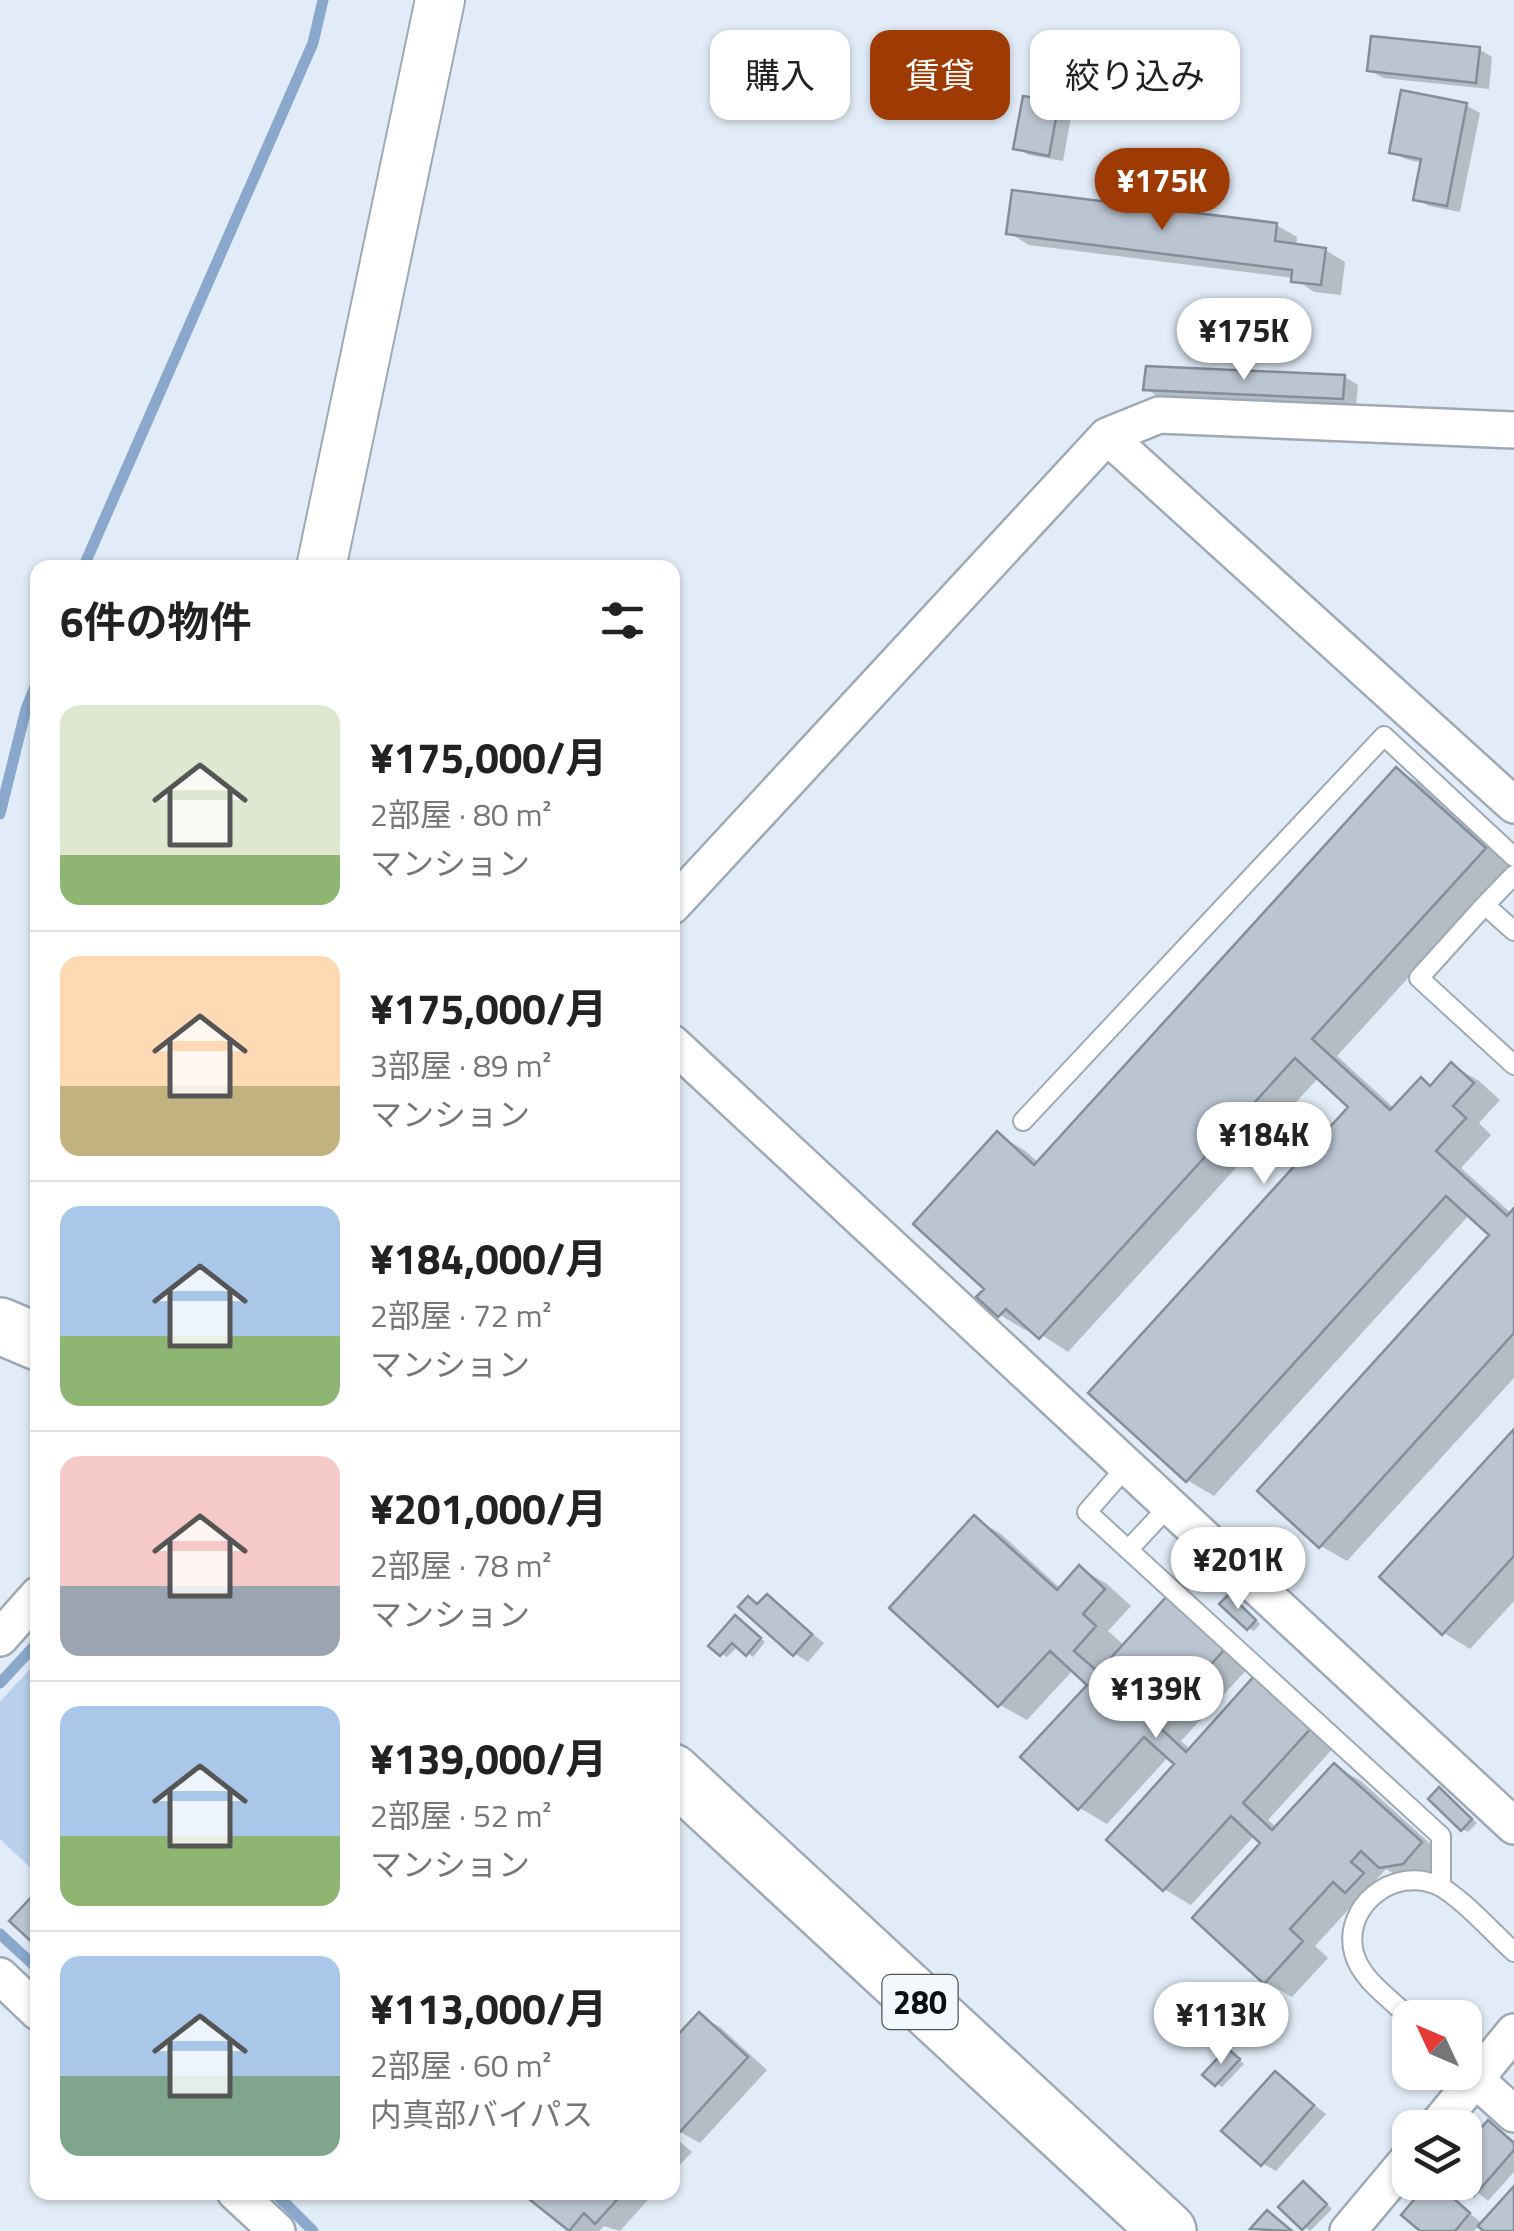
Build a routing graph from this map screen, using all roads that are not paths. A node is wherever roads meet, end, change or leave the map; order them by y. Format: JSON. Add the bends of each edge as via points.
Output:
{"nodes":[{"id":1,"x":440,"y":0,"type":"edge"},
{"id":2,"x":1514,"y":430,"type":"edge"},
{"id":3,"x":1107,"y":436,"type":"junction"},
{"id":4,"x":324,"y":560,"type":"edge"},
{"id":5,"x":1514,"y":805,"type":"edge"},
{"id":6,"x":1514,"y":857,"type":"edge"},
{"id":7,"x":1514,"y":875,"type":"edge"},
{"id":8,"x":680,"y":897,"type":"edge"},
{"id":9,"x":1484,"y":904,"type":"junction"},
{"id":10,"x":1514,"y":932,"type":"edge"},
{"id":11,"x":680,"y":1050,"type":"edge"},
{"id":12,"x":1514,"y":1065,"type":"edge"},
{"id":13,"x":1023,"y":1121,"type":"dead end"},
{"id":14,"x":0,"y":1326,"type":"edge"},
{"id":15,"x":30,"y":1339,"type":"edge"},
{"id":16,"x":1127,"y":1466,"type":"junction"},
{"id":17,"x":1169,"y":1506,"type":"junction"},
{"id":18,"x":1128,"y":1550,"type":"junction"},
{"id":19,"x":30,"y":1604,"type":"edge"},
{"id":20,"x":0,"y":1638,"type":"edge"},
{"id":21,"x":680,"y":1779,"type":"edge"},
{"id":22,"x":1514,"y":1826,"type":"edge"},
{"id":23,"x":1441,"y":1886,"type":"junction"},
{"id":24,"x":1514,"y":1952,"type":"edge"},
{"id":25,"x":0,"y":1976,"type":"edge"},
{"id":26,"x":1392,"y":2001,"type":"edge"},
{"id":27,"x":30,"y":2004,"type":"edge"},
{"id":28,"x":1514,"y":2032,"type":"edge"},
{"id":29,"x":1482,"y":2063,"type":"edge"},
{"id":30,"x":1482,"y":2086,"type":"edge"},
{"id":31,"x":1514,"y":2114,"type":"edge"},
{"id":32,"x":1392,"y":2178,"type":"edge"},
{"id":33,"x":244,"y":2200,"type":"edge"},
{"id":34,"x":278,"y":2231,"type":"edge"},
{"id":35,"x":1168,"y":2231,"type":"edge"},
{"id":36,"x":1348,"y":2231,"type":"edge"}],
"edges":[{"from":1,"to":4,"type":"street"},
{"from":2,"to":3,"type":"street","via":[[1160,415]]},
{"from":3,"to":5,"type":"street"},
{"from":3,"to":8,"type":"street"},
{"from":6,"to":13,"type":"lane","via":[[1384,736]]},
{"from":7,"to":9,"type":"lane"},
{"from":9,"to":10,"type":"lane"},
{"from":9,"to":12,"type":"lane","via":[[1419,978]]},
{"from":11,"to":16,"type":"street"},
{"from":14,"to":15,"type":"highway"},
{"from":16,"to":17,"type":"street"},
{"from":16,"to":18,"type":"lane","via":[[1087,1512]]},
{"from":17,"to":18,"type":"lane"},
{"from":17,"to":22,"type":"street"},
{"from":18,"to":23,"type":"lane","via":[[1441,1836]]},
{"from":19,"to":20,"type":"street"},
{"from":21,"to":35,"type":"highway","number":"280"},
{"from":23,"to":24,"type":"lane"},
{"from":23,"to":26,"type":"lane","via":[[1397,1881],[1361,1908],[1354,1952],[1362,1973]]},
{"from":25,"to":27,"type":"street"},
{"from":28,"to":29,"type":"street"},
{"from":30,"to":31,"type":"street"},
{"from":32,"to":36,"type":"street"},
{"from":33,"to":34,"type":"street"}]}
